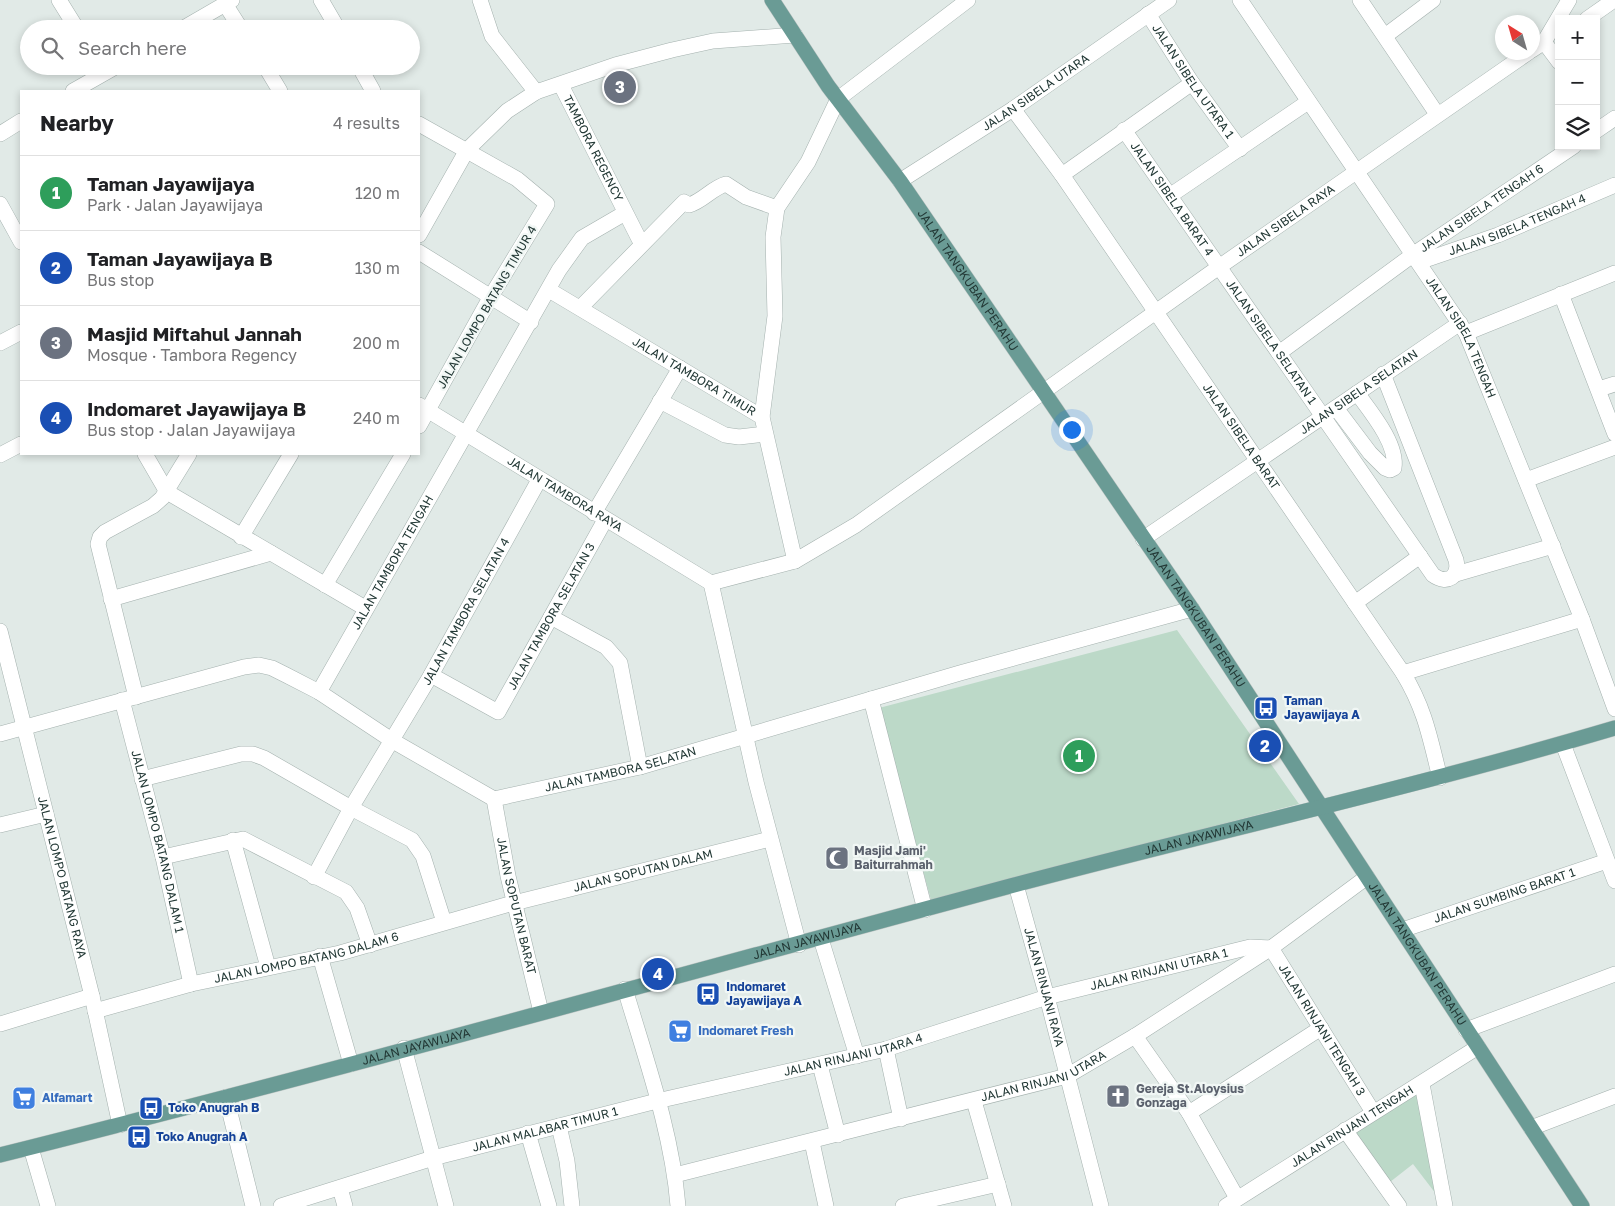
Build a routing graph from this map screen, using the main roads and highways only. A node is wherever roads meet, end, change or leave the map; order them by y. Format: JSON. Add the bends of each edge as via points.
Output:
{"nodes":[{"id":1,"x":772,"y":0,"type":"edge"},
{"id":2,"x":1615,"y":728,"type":"edge"},
{"id":3,"x":1320,"y":807,"type":"junction"},
{"id":4,"x":0,"y":1155,"type":"edge"},
{"id":5,"x":1582,"y":1206,"type":"edge"}],
"edges":[{"from":1,"to":3,"type":"main road","name":"JALAN TANGKUBAN PERAHU","via":[[828,86],[900,181],[1192,609]]},
{"from":2,"to":3,"type":"main road","name":"JALAN JAYAWIJAYA","via":[[1440,778]]},
{"from":3,"to":4,"type":"main road","name":"JALAN JAYAWIJAYA"},
{"from":3,"to":5,"type":"main road","name":"JALAN TANGKUBAN PERAHU"}]}
